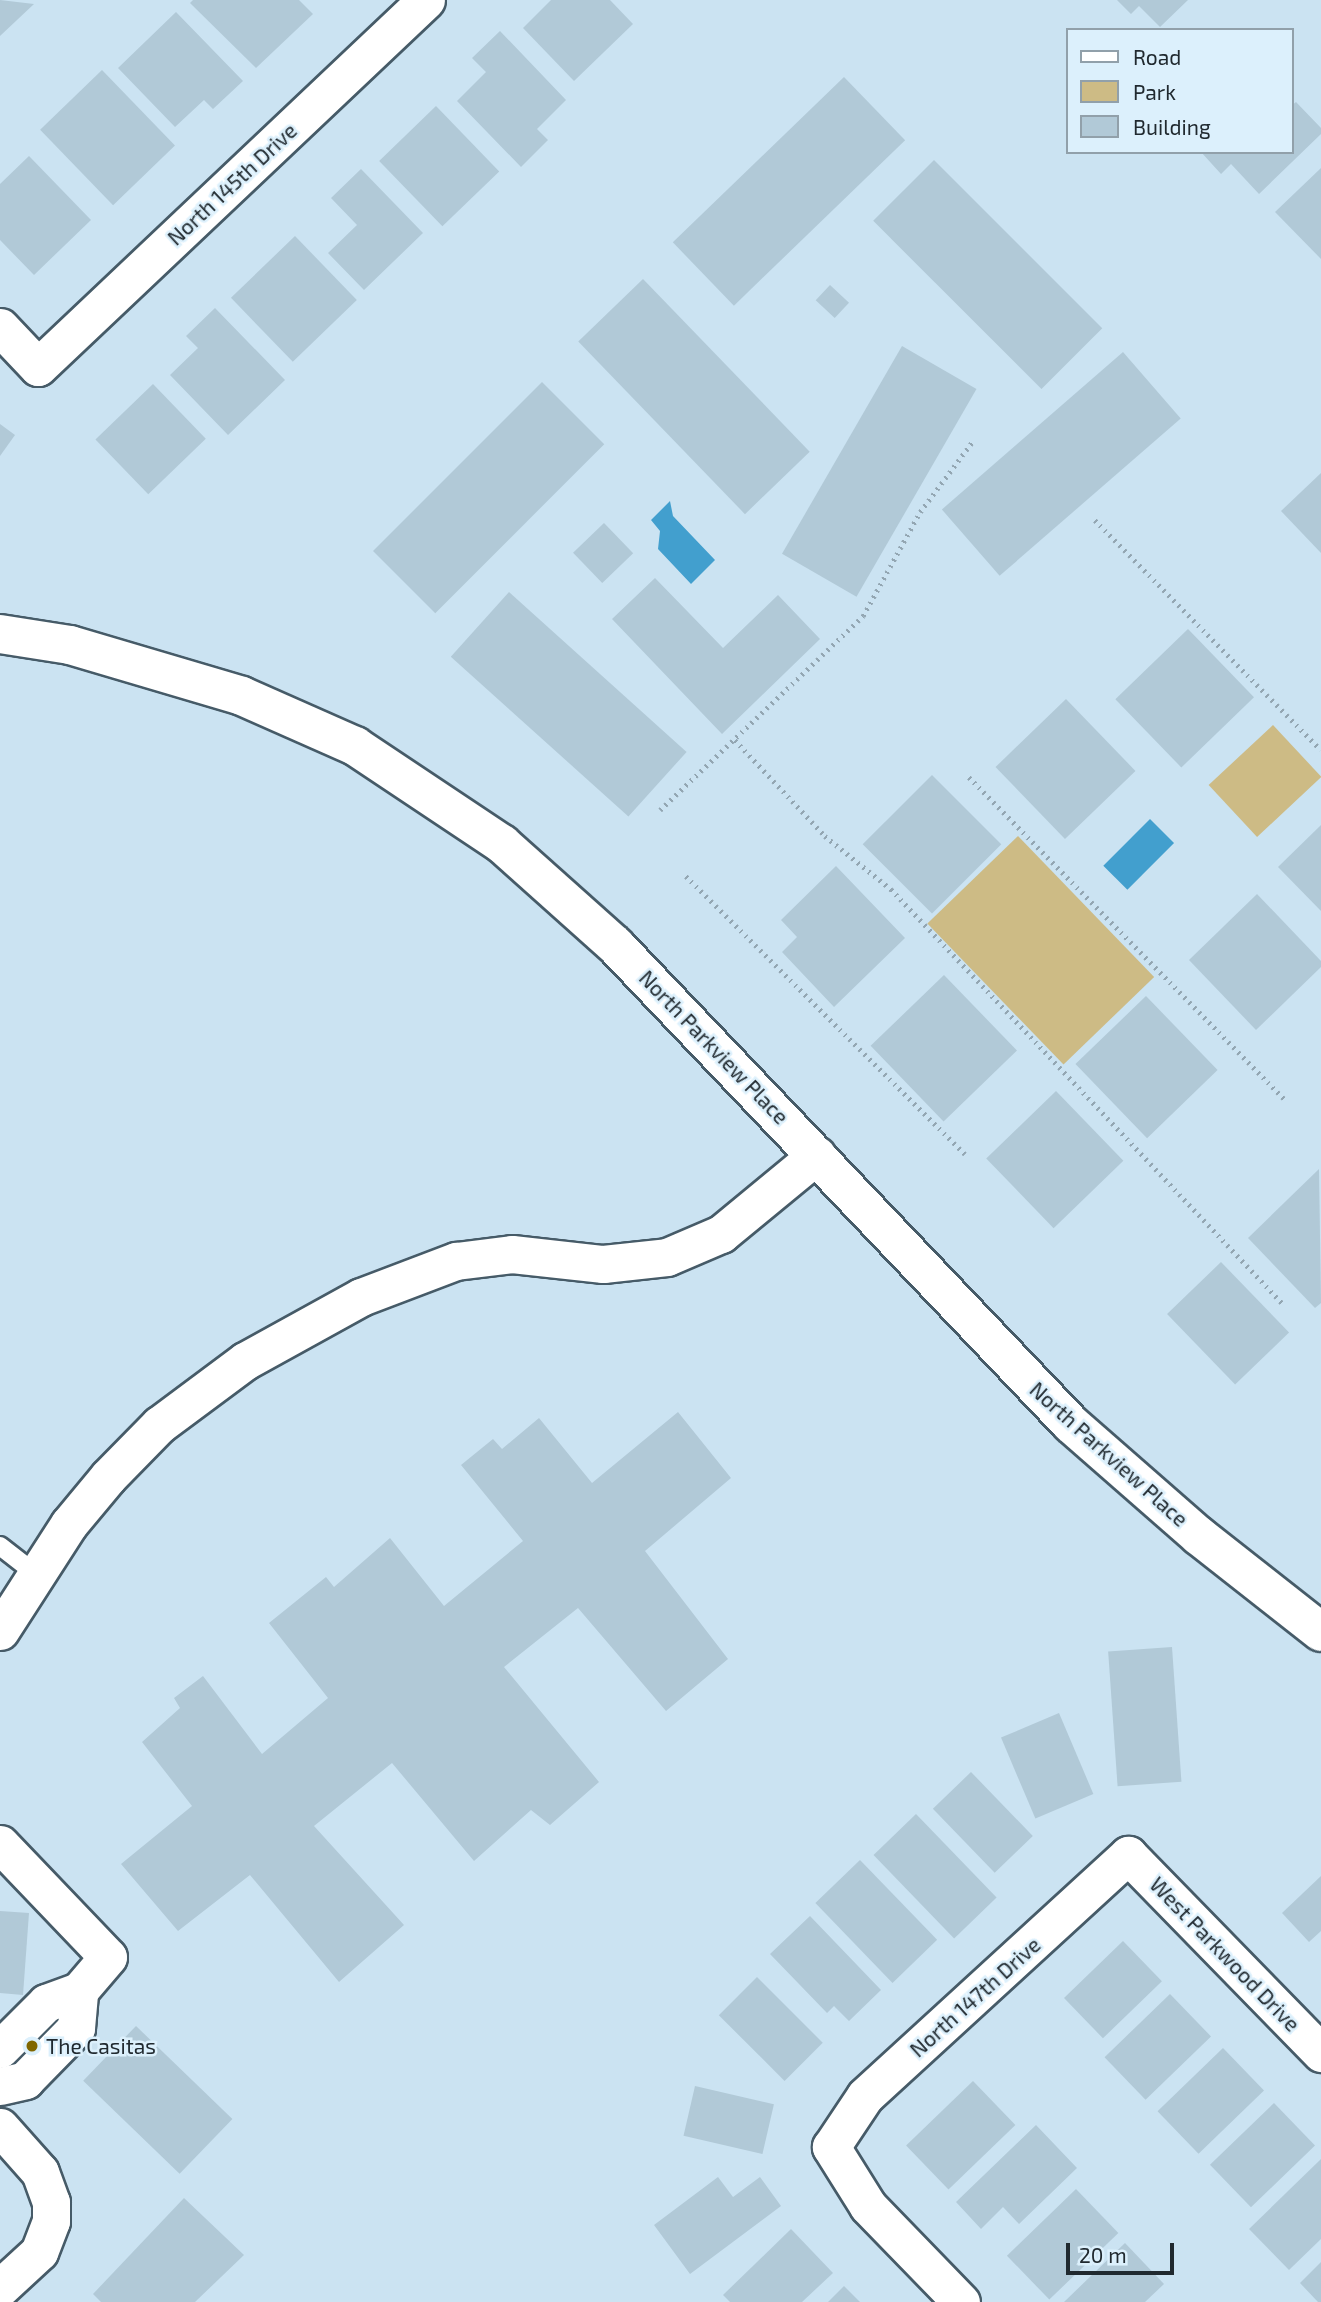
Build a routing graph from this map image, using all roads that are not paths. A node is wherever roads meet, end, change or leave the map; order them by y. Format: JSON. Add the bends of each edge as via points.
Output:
{"nodes":[{"id":1,"x":426,"y":0,"type":"edge"},
{"id":2,"x":0,"y":327,"type":"edge"},
{"id":3,"x":0,"y":634,"type":"edge"},
{"id":4,"x":817,"y":1155,"type":"junction"},
{"id":5,"x":0,"y":1546,"type":"edge"},
{"id":6,"x":36,"y":1574,"type":"junction"},
{"id":7,"x":0,"y":1631,"type":"edge"},
{"id":8,"x":1321,"y":1632,"type":"edge"},
{"id":9,"x":0,"y":1844,"type":"edge"},
{"id":10,"x":1128,"y":1855,"type":"joint"},
{"id":11,"x":79,"y":1991,"type":"junction"},
{"id":12,"x":0,"y":2049,"type":"edge"},
{"id":13,"x":1321,"y":2053,"type":"edge"},
{"id":14,"x":0,"y":2086,"type":"edge"},
{"id":15,"x":0,"y":2127,"type":"edge"},
{"id":16,"x":0,"y":2288,"type":"edge"},
{"id":17,"x":961,"y":2302,"type":"edge"}],
"edges":[{"from":1,"to":2,"type":"street","name":"North 145th Drive","via":[[38,367]]},
{"from":3,"to":4,"type":"street","name":"North Parkview Place","via":[[70,645],[199,680],[355,746],[405,777],[502,844],[555,888]]},
{"from":4,"to":6,"type":"street","via":[[721,1234],[667,1257],[603,1264],[512,1254],[456,1261],[361,1297],[245,1361],[159,1425],[108,1477]]},
{"from":4,"to":8,"type":"street","name":"North Parkview Place","via":[[1071,1424],[1199,1536]]},
{"from":5,"to":6,"type":"lane"},
{"from":6,"to":7,"type":"street"},
{"from":9,"to":11,"type":"street","via":[[108,1957]]},
{"from":10,"to":13,"type":"street","name":"West Parkwood Drive"},
{"from":10,"to":17,"type":"street","name":"North 147th Drive","via":[[865,2096],[831,2147],[868,2206]]},
{"from":11,"to":12,"type":"street","via":[[46,2003]]},
{"from":11,"to":14,"type":"street","via":[[76,2028],[25,2080]]},
{"from":15,"to":16,"type":"street","via":[[40,2172],[51,2203],[51,2221],[39,2252]]}]}
